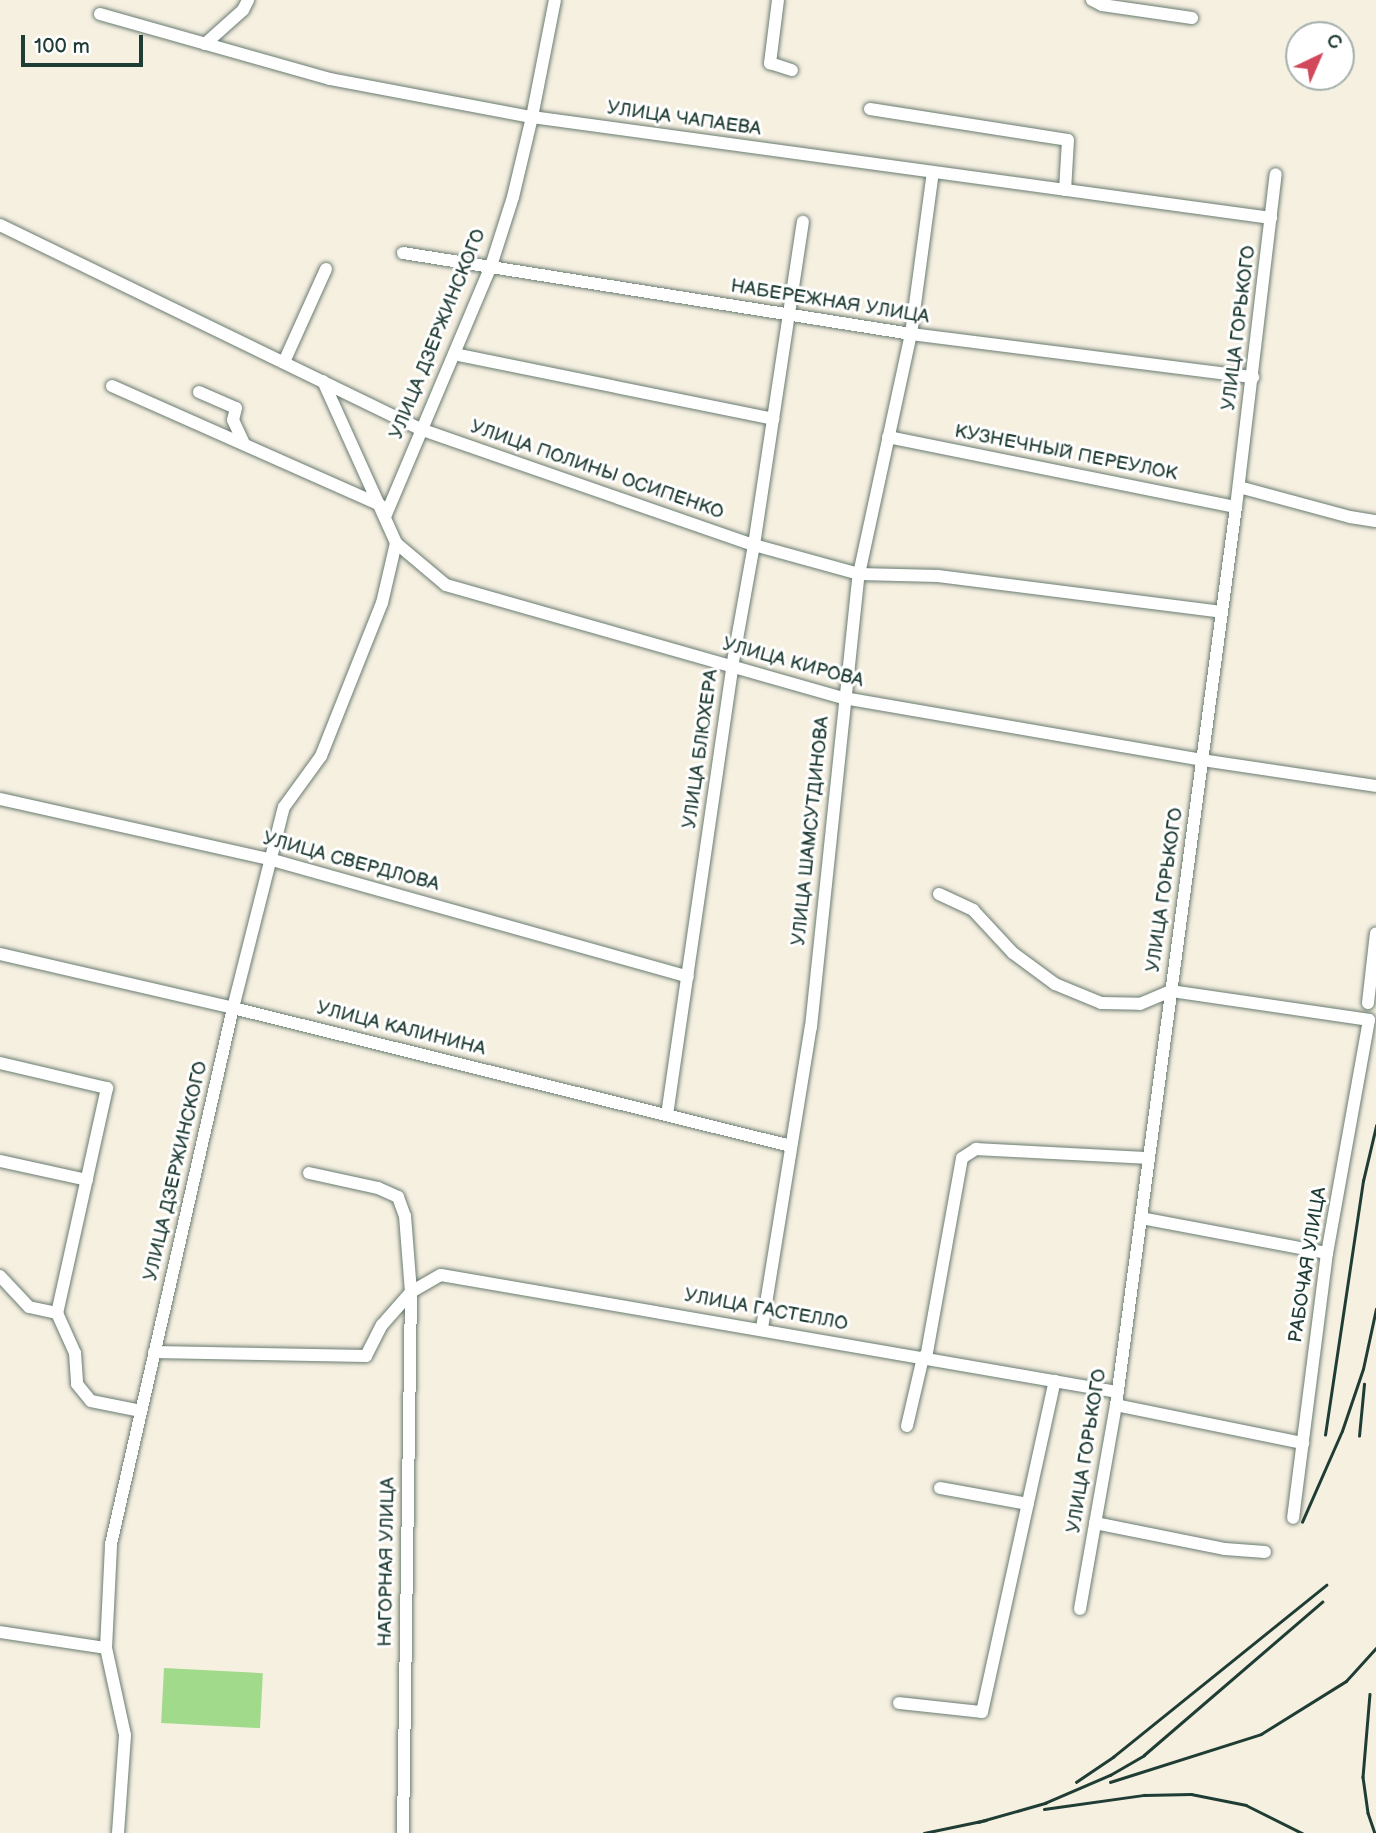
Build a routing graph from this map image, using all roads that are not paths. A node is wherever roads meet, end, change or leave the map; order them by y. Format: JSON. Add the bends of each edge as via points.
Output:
{"nodes":[{"id":1,"x":248,"y":0,"type":"edge"},
{"id":2,"x":555,"y":0,"type":"edge"},
{"id":3,"x":778,"y":0,"type":"edge"},
{"id":4,"x":1092,"y":0,"type":"edge"},
{"id":5,"x":100,"y":14,"type":"dead end"},
{"id":6,"x":1192,"y":18,"type":"dead end"},
{"id":7,"x":205,"y":44,"type":"junction"},
{"id":8,"x":792,"y":70,"type":"dead end"},
{"id":9,"x":870,"y":109,"type":"dead end"},
{"id":10,"x":532,"y":117,"type":"junction"},
{"id":11,"x":933,"y":172,"type":"junction"},
{"id":12,"x":1276,"y":174,"type":"dead end"},
{"id":13,"x":1065,"y":190,"type":"junction"},
{"id":14,"x":1271,"y":218,"type":"junction"},
{"id":15,"x":803,"y":222,"type":"dead end"},
{"id":16,"x":0,"y":225,"type":"edge"},
{"id":17,"x":403,"y":253,"type":"dead end"},
{"id":18,"x":491,"y":266,"type":"junction"},
{"id":19,"x":326,"y":269,"type":"dead end"},
{"id":20,"x":789,"y":316,"type":"junction"},
{"id":21,"x":911,"y":334,"type":"junction"},
{"id":22,"x":454,"y":354,"type":"junction"},
{"id":23,"x":284,"y":362,"type":"junction"},
{"id":24,"x":1253,"y":377,"type":"junction"},
{"id":25,"x":323,"y":381,"type":"junction"},
{"id":26,"x":112,"y":386,"type":"dead end"},
{"id":27,"x":199,"y":392,"type":"dead end"},
{"id":28,"x":773,"y":419,"type":"junction"},
{"id":29,"x":420,"y":429,"type":"junction"},
{"id":30,"x":888,"y":437,"type":"junction"},
{"id":31,"x":244,"y":444,"type":"junction"},
{"id":32,"x":1239,"y":487,"type":"junction"},
{"id":33,"x":1236,"y":507,"type":"junction"},
{"id":34,"x":382,"y":511,"type":"junction"},
{"id":35,"x":1376,"y":521,"type":"edge"},
{"id":36,"x":396,"y":542,"type":"junction"},
{"id":37,"x":754,"y":545,"type":"junction"},
{"id":38,"x":859,"y":574,"type":"junction"},
{"id":39,"x":1222,"y":612,"type":"junction"},
{"id":40,"x":732,"y":667,"type":"junction"},
{"id":41,"x":844,"y":698,"type":"junction"},
{"id":42,"x":1202,"y":760,"type":"junction"},
{"id":43,"x":1376,"y":786,"type":"edge"},
{"id":44,"x":0,"y":799,"type":"edge"},
{"id":45,"x":269,"y":859,"type":"junction"},
{"id":46,"x":939,"y":894,"type":"dead end"},
{"id":47,"x":1376,"y":933,"type":"edge"},
{"id":48,"x":0,"y":954,"type":"edge"},
{"id":49,"x":688,"y":977,"type":"junction"},
{"id":50,"x":1171,"y":991,"type":"junction"},
{"id":51,"x":1368,"y":1003,"type":"dead end"},
{"id":52,"x":233,"y":1007,"type":"junction"},
{"id":53,"x":0,"y":1063,"type":"edge"},
{"id":54,"x":667,"y":1115,"type":"junction"},
{"id":55,"x":791,"y":1146,"type":"junction"},
{"id":56,"x":1149,"y":1158,"type":"junction"},
{"id":57,"x":0,"y":1161,"type":"edge"},
{"id":58,"x":310,"y":1173,"type":"dead end"},
{"id":59,"x":87,"y":1180,"type":"junction"},
{"id":60,"x":1141,"y":1218,"type":"junction"},
{"id":61,"x":1327,"y":1253,"type":"junction"},
{"id":62,"x":0,"y":1276,"type":"edge"},
{"id":63,"x":411,"y":1292,"type":"junction"},
{"id":64,"x":57,"y":1313,"type":"junction"},
{"id":65,"x":762,"y":1328,"type":"junction"},
{"id":66,"x":154,"y":1352,"type":"junction"},
{"id":67,"x":924,"y":1357,"type":"junction"},
{"id":68,"x":1055,"y":1381,"type":"junction"},
{"id":69,"x":1117,"y":1399,"type":"junction"},
{"id":70,"x":141,"y":1411,"type":"junction"},
{"id":71,"x":907,"y":1426,"type":"dead end"},
{"id":72,"x":1303,"y":1443,"type":"junction"},
{"id":73,"x":940,"y":1488,"type":"dead end"},
{"id":74,"x":1028,"y":1504,"type":"junction"},
{"id":75,"x":1293,"y":1518,"type":"dead end"},
{"id":76,"x":1095,"y":1523,"type":"junction"},
{"id":77,"x":1265,"y":1552,"type":"dead end"},
{"id":78,"x":1080,"y":1609,"type":"dead end"},
{"id":79,"x":0,"y":1632,"type":"edge"},
{"id":80,"x":106,"y":1648,"type":"junction"},
{"id":81,"x":899,"y":1703,"type":"dead end"},
{"id":82,"x":118,"y":1833,"type":"edge"},
{"id":83,"x":403,"y":1833,"type":"edge"}],
"edges":[{"from":1,"to":7,"type":"street"},
{"from":2,"to":10,"type":"street","name":"УЛИЦА ДЗЕРЖИНСКОГО"},
{"from":3,"to":8,"type":"street","via":[[770,63]]},
{"from":4,"to":6,"type":"street"},
{"from":5,"to":7,"type":"street","name":"УЛИЦА ЧАПАЕВА"},
{"from":7,"to":10,"type":"street","name":"УЛИЦА ЧАПАЕВА","via":[[330,79]]},
{"from":9,"to":13,"type":"street","via":[[1068,140]]},
{"from":10,"to":11,"type":"street","name":"УЛИЦА ЧАПАЕВА"},
{"from":10,"to":18,"type":"street","name":"УЛИЦА ДЗЕРЖИНСКОГО"},
{"from":11,"to":13,"type":"street","name":"УЛИЦА ЧАПАЕВА"},
{"from":11,"to":21,"type":"street","name":"УЛИЦА ШАМСУТДИНОВА"},
{"from":12,"to":14,"type":"street","name":"УЛИЦА ГОРЬКОГО"},
{"from":13,"to":14,"type":"street","name":"УЛИЦА ЧАПАЕВА"},
{"from":14,"to":24,"type":"street","name":"УЛИЦА ГОРЬКОГО"},
{"from":15,"to":20,"type":"street","name":"УЛИЦА БЛЮХЕРА"},
{"from":16,"to":23,"type":"street","name":"УЛИЦА ПОЛИНЫ ОСИПЕНКО"},
{"from":17,"to":18,"type":"street","name":"НАБЕРЕЖНАЯ УЛИЦА"},
{"from":18,"to":20,"type":"street","name":"НАБЕРЕЖНАЯ УЛИЦА"},
{"from":18,"to":22,"type":"street","name":"УЛИЦА ДЗЕРЖИНСКОГО"},
{"from":19,"to":23,"type":"street"},
{"from":20,"to":21,"type":"street","name":"НАБЕРЕЖНАЯ УЛИЦА"},
{"from":20,"to":28,"type":"street","name":"УЛИЦА БЛЮХЕРА"},
{"from":21,"to":24,"type":"street","name":"НАБЕРЕЖНАЯ УЛИЦА"},
{"from":21,"to":30,"type":"street","name":"УЛИЦА ШАМСУТДИНОВА"},
{"from":22,"to":28,"type":"street"},
{"from":22,"to":29,"type":"street","name":"УЛИЦА ДЗЕРЖИНСКОГО"},
{"from":23,"to":25,"type":"street","name":"УЛИЦА ПОЛИНЫ ОСИПЕНКО"},
{"from":24,"to":32,"type":"street","name":"УЛИЦА ГОРЬКОГО"},
{"from":25,"to":29,"type":"street","name":"УЛИЦА ПОЛИНЫ ОСИПЕНКО"},
{"from":25,"to":34,"type":"street","name":"УЛИЦА КИРОВА"},
{"from":26,"to":31,"type":"street"},
{"from":27,"to":31,"type":"street","via":[[236,408],[233,420]]},
{"from":28,"to":37,"type":"street","name":"УЛИЦА БЛЮХЕРА"},
{"from":29,"to":34,"type":"street","name":"УЛИЦА ДЗЕРЖИНСКОГО"},
{"from":29,"to":37,"type":"street","name":"УЛИЦА ПОЛИНЫ ОСИПЕНКО"},
{"from":30,"to":33,"type":"street","name":"КУЗНЕЧНЫЙ ПЕРЕУЛОК"},
{"from":30,"to":38,"type":"street","name":"УЛИЦА ШАМСУТДИНОВА"},
{"from":31,"to":34,"type":"street"},
{"from":32,"to":33,"type":"street","name":"УЛИЦА ГОРЬКОГО"},
{"from":32,"to":35,"type":"street"},
{"from":33,"to":39,"type":"street","name":"УЛИЦА ГОРЬКОГО"},
{"from":34,"to":36,"type":"street","name":"УЛИЦА КИРОВА"},
{"from":36,"to":40,"type":"street","name":"УЛИЦА КИРОВА","via":[[446,585]]},
{"from":36,"to":45,"type":"street","name":"УЛИЦА ДЗЕРЖИНСКОГО","via":[[382,603],[321,756],[284,807]]},
{"from":37,"to":38,"type":"street","name":"УЛИЦА ПОЛИНЫ ОСИПЕНКО"},
{"from":37,"to":40,"type":"street","name":"УЛИЦА БЛЮХЕРА"},
{"from":38,"to":39,"type":"street","name":"УЛИЦА ПОЛИНЫ ОСИПЕНКО","via":[[937,576]]},
{"from":38,"to":41,"type":"street","name":"УЛИЦА ШАМСУТДИНОВА"},
{"from":39,"to":42,"type":"street","name":"УЛИЦА ГОРЬКОГО"},
{"from":40,"to":41,"type":"street","name":"УЛИЦА КИРОВА"},
{"from":40,"to":49,"type":"street","name":"УЛИЦА БЛЮХЕРА"},
{"from":41,"to":42,"type":"street","name":"УЛИЦА КИРОВА"},
{"from":41,"to":55,"type":"street","name":"УЛИЦА ШАМСУТДИНОВА","via":[[811,1027]]},
{"from":42,"to":43,"type":"street","name":"УЛИЦА КИРОВА"},
{"from":42,"to":50,"type":"street","name":"УЛИЦА ГОРЬКОГО"},
{"from":44,"to":45,"type":"street","name":"УЛИЦА СВЕРДЛОВА"},
{"from":45,"to":49,"type":"street","name":"УЛИЦА СВЕРДЛОВА"},
{"from":45,"to":52,"type":"street","name":"УЛИЦА ДЗЕРЖИНСКОГО"},
{"from":46,"to":50,"type":"street","via":[[973,910],[1013,953],[1055,984],[1101,1003],[1140,1004]]},
{"from":47,"to":51,"type":"street"},
{"from":48,"to":52,"type":"street","name":"УЛИЦА КАЛИНИНА"},
{"from":49,"to":54,"type":"street","name":"УЛИЦА БЛЮХЕРА"},
{"from":50,"to":56,"type":"street","name":"УЛИЦА ГОРЬКОГО"},
{"from":50,"to":61,"type":"street","name":"РАБОЧАЯ УЛИЦА","via":[[1369,1020]]},
{"from":52,"to":54,"type":"street","name":"УЛИЦА КАЛИНИНА"},
{"from":52,"to":66,"type":"street","name":"УЛИЦА ДЗЕРЖИНСКОГО"},
{"from":53,"to":59,"type":"street","via":[[107,1087]]},
{"from":54,"to":55,"type":"street","name":"УЛИЦА КАЛИНИНА"},
{"from":55,"to":65,"type":"street","name":"УЛИЦА ШАМСУТДИНОВА"},
{"from":56,"to":60,"type":"street","name":"УЛИЦА ГОРЬКОГО"},
{"from":56,"to":67,"type":"street","via":[[976,1149],[962,1158]]},
{"from":57,"to":59,"type":"street"},
{"from":58,"to":63,"type":"street","via":[[398,1197],[405,1216]]},
{"from":59,"to":64,"type":"street"},
{"from":60,"to":61,"type":"street"},
{"from":60,"to":69,"type":"street","name":"УЛИЦА ГОРЬКОГО"},
{"from":61,"to":72,"type":"street","name":"РАБОЧАЯ УЛИЦА"},
{"from":62,"to":64,"type":"street","via":[[29,1307]]},
{"from":63,"to":65,"type":"street","name":"УЛИЦА ГАСТЕЛЛО","via":[[441,1275]]},
{"from":63,"to":66,"type":"street","name":"УЛИЦА ГАСТЕЛЛО","via":[[382,1325],[366,1356]]},
{"from":63,"to":83,"type":"street","name":"НАГОРНАЯ УЛИЦА"},
{"from":64,"to":70,"type":"street","via":[[75,1353],[76,1384],[91,1401]]},
{"from":65,"to":67,"type":"street","name":"УЛИЦА ГАСТЕЛЛО"},
{"from":66,"to":70,"type":"street","name":"УЛИЦА ДЗЕРЖИНСКОГО"},
{"from":67,"to":68,"type":"street","name":"УЛИЦА ГАСТЕЛЛО"},
{"from":67,"to":71,"type":"street"},
{"from":68,"to":69,"type":"street","name":"УЛИЦА ГАСТЕЛЛО"},
{"from":68,"to":74,"type":"street"},
{"from":69,"to":72,"type":"street","name":"УЛИЦА ГАСТЕЛЛО"},
{"from":69,"to":76,"type":"street","name":"УЛИЦА ГОРЬКОГО"},
{"from":70,"to":80,"type":"street","name":"УЛИЦА ДЗЕРЖИНСКОГО","via":[[111,1544]]},
{"from":72,"to":75,"type":"street","name":"РАБОЧАЯ УЛИЦА"},
{"from":73,"to":74,"type":"street"},
{"from":74,"to":81,"type":"street","via":[[982,1712]]},
{"from":76,"to":77,"type":"street","via":[[1225,1549]]},
{"from":76,"to":78,"type":"street","name":"УЛИЦА ГОРЬКОГО"},
{"from":79,"to":80,"type":"street"},
{"from":80,"to":82,"type":"street","name":"УЛИЦА ДЗЕРЖИНСКОГО","via":[[125,1735]]}]}
